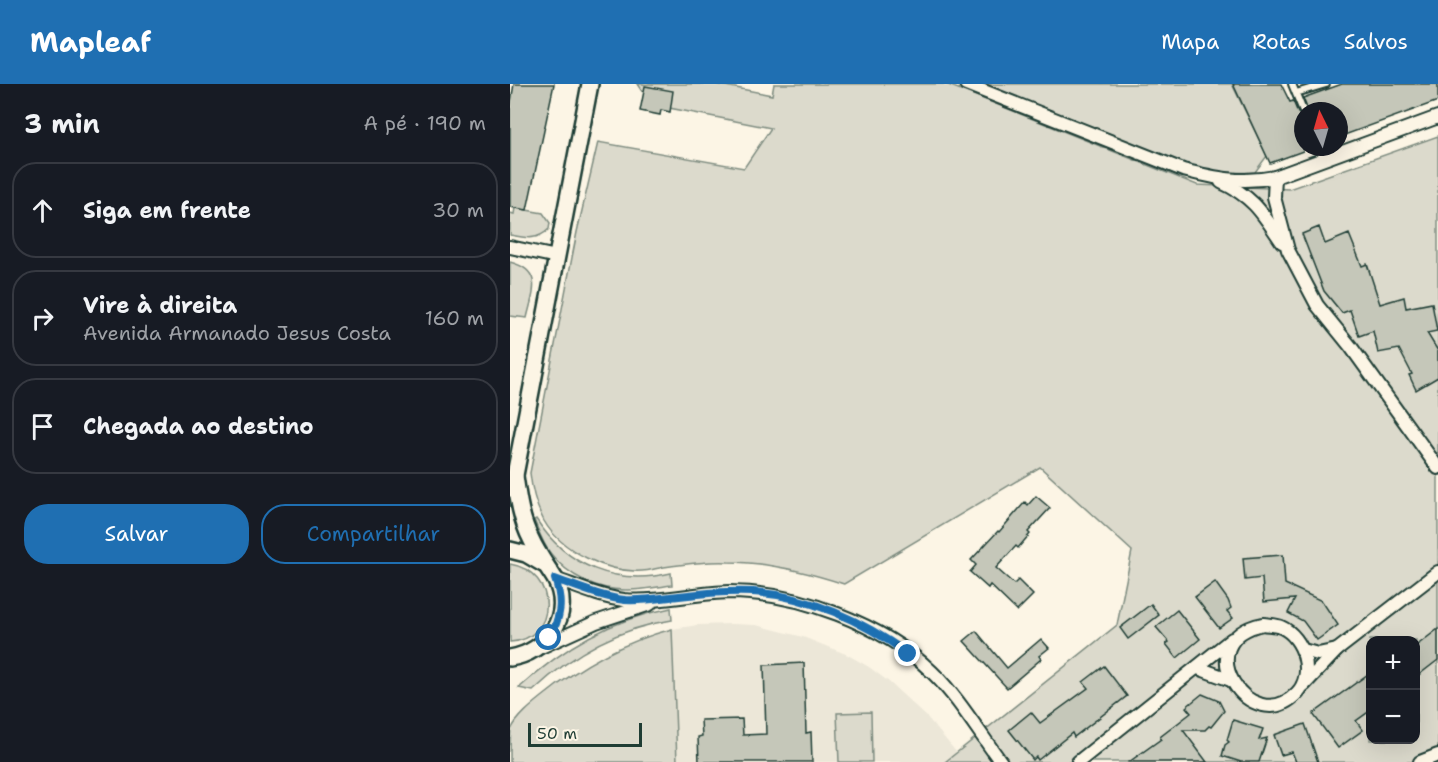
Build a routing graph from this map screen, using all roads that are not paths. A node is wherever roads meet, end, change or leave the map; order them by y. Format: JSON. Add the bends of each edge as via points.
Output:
{"nodes":[{"id":1,"x":590,"y":84,"type":"edge"},
{"id":2,"x":966,"y":84,"type":"edge"},
{"id":3,"x":1292,"y":84,"type":"edge"},
{"id":4,"x":1326,"y":84,"type":"edge"},
{"id":5,"x":1296,"y":93,"type":"junction"},
{"id":6,"x":1300,"y":102,"type":"edge"},
{"id":7,"x":1438,"y":117,"type":"edge"},
{"id":8,"x":1348,"y":145,"type":"edge"},
{"id":9,"x":1315,"y":156,"type":"edge"},
{"id":10,"x":1209,"y":176,"type":"junction"},
{"id":11,"x":1275,"y":177,"type":"junction"},
{"id":12,"x":510,"y":247,"type":"edge"},
{"id":13,"x":1288,"y":250,"type":"junction"},
{"id":14,"x":557,"y":257,"type":"junction"},
{"id":15,"x":1438,"y":468,"type":"edge"},
{"id":16,"x":512,"y":482,"type":"edge"},
{"id":17,"x":510,"y":550,"type":"edge"},
{"id":18,"x":1438,"y":573,"type":"edge"},
{"id":19,"x":551,"y":574,"type":"junction"},
{"id":20,"x":680,"y":596,"type":"junction"},
{"id":21,"x":1238,"y":634,"type":"junction"},
{"id":22,"x":537,"y":649,"type":"junction"},
{"id":23,"x":1303,"y":650,"type":"junction"},
{"id":24,"x":1337,"y":650,"type":"junction"},
{"id":25,"x":510,"y":658,"type":"edge"},
{"id":26,"x":1198,"y":668,"type":"junction"},
{"id":27,"x":1232,"y":680,"type":"junction"},
{"id":28,"x":1304,"y":686,"type":"junction"},
{"id":29,"x":1438,"y":755,"type":"edge"},
{"id":30,"x":1002,"y":762,"type":"edge"},
{"id":31,"x":1078,"y":762,"type":"edge"},
{"id":32,"x":1420,"y":762,"type":"edge"}],
"edges":[{"from":1,"to":14,"type":"street"},
{"from":2,"to":10,"type":"street","via":[[1155,160]]},
{"from":3,"to":5,"type":"lane"},
{"from":4,"to":5,"type":"lane"},
{"from":5,"to":6,"type":"lane"},
{"from":7,"to":8,"type":"street"},
{"from":9,"to":11,"type":"street"},
{"from":10,"to":11,"type":"street","via":[[1253,181]]},
{"from":10,"to":13,"type":"street","via":[[1237,189],[1256,204]]},
{"from":11,"to":13,"type":"street","via":[[1274,196]]},
{"from":12,"to":14,"type":"street"},
{"from":13,"to":15,"type":"street","via":[[1317,305]]},
{"from":14,"to":16,"type":"street"},
{"from":16,"to":19,"type":"street","via":[[531,539]]},
{"from":17,"to":19,"type":"street","via":[[526,554]]},
{"from":18,"to":24,"type":"street"},
{"from":19,"to":20,"type":"street","via":[[601,595],[625,600]]},
{"from":19,"to":22,"type":"street","via":[[561,608],[549,638]]},
{"from":20,"to":22,"type":"street","via":[[621,613]]},
{"from":20,"to":30,"type":"street","via":[[753,592],[813,604],[889,640],[926,667]]},
{"from":21,"to":23,"type":"street","via":[[1263,624],[1280,626]]},
{"from":21,"to":26,"type":"street"},
{"from":21,"to":27,"type":"street","via":[[1227,657]]},
{"from":22,"to":25,"type":"street"},
{"from":23,"to":24,"type":"street","via":[[1318,654]]},
{"from":23,"to":28,"type":"street"},
{"from":24,"to":28,"type":"street"},
{"from":26,"to":27,"type":"street"},
{"from":26,"to":31,"type":"street"},
{"from":27,"to":28,"type":"street","via":[[1248,700],[1272,706]]},
{"from":29,"to":32,"type":"street"}]}
